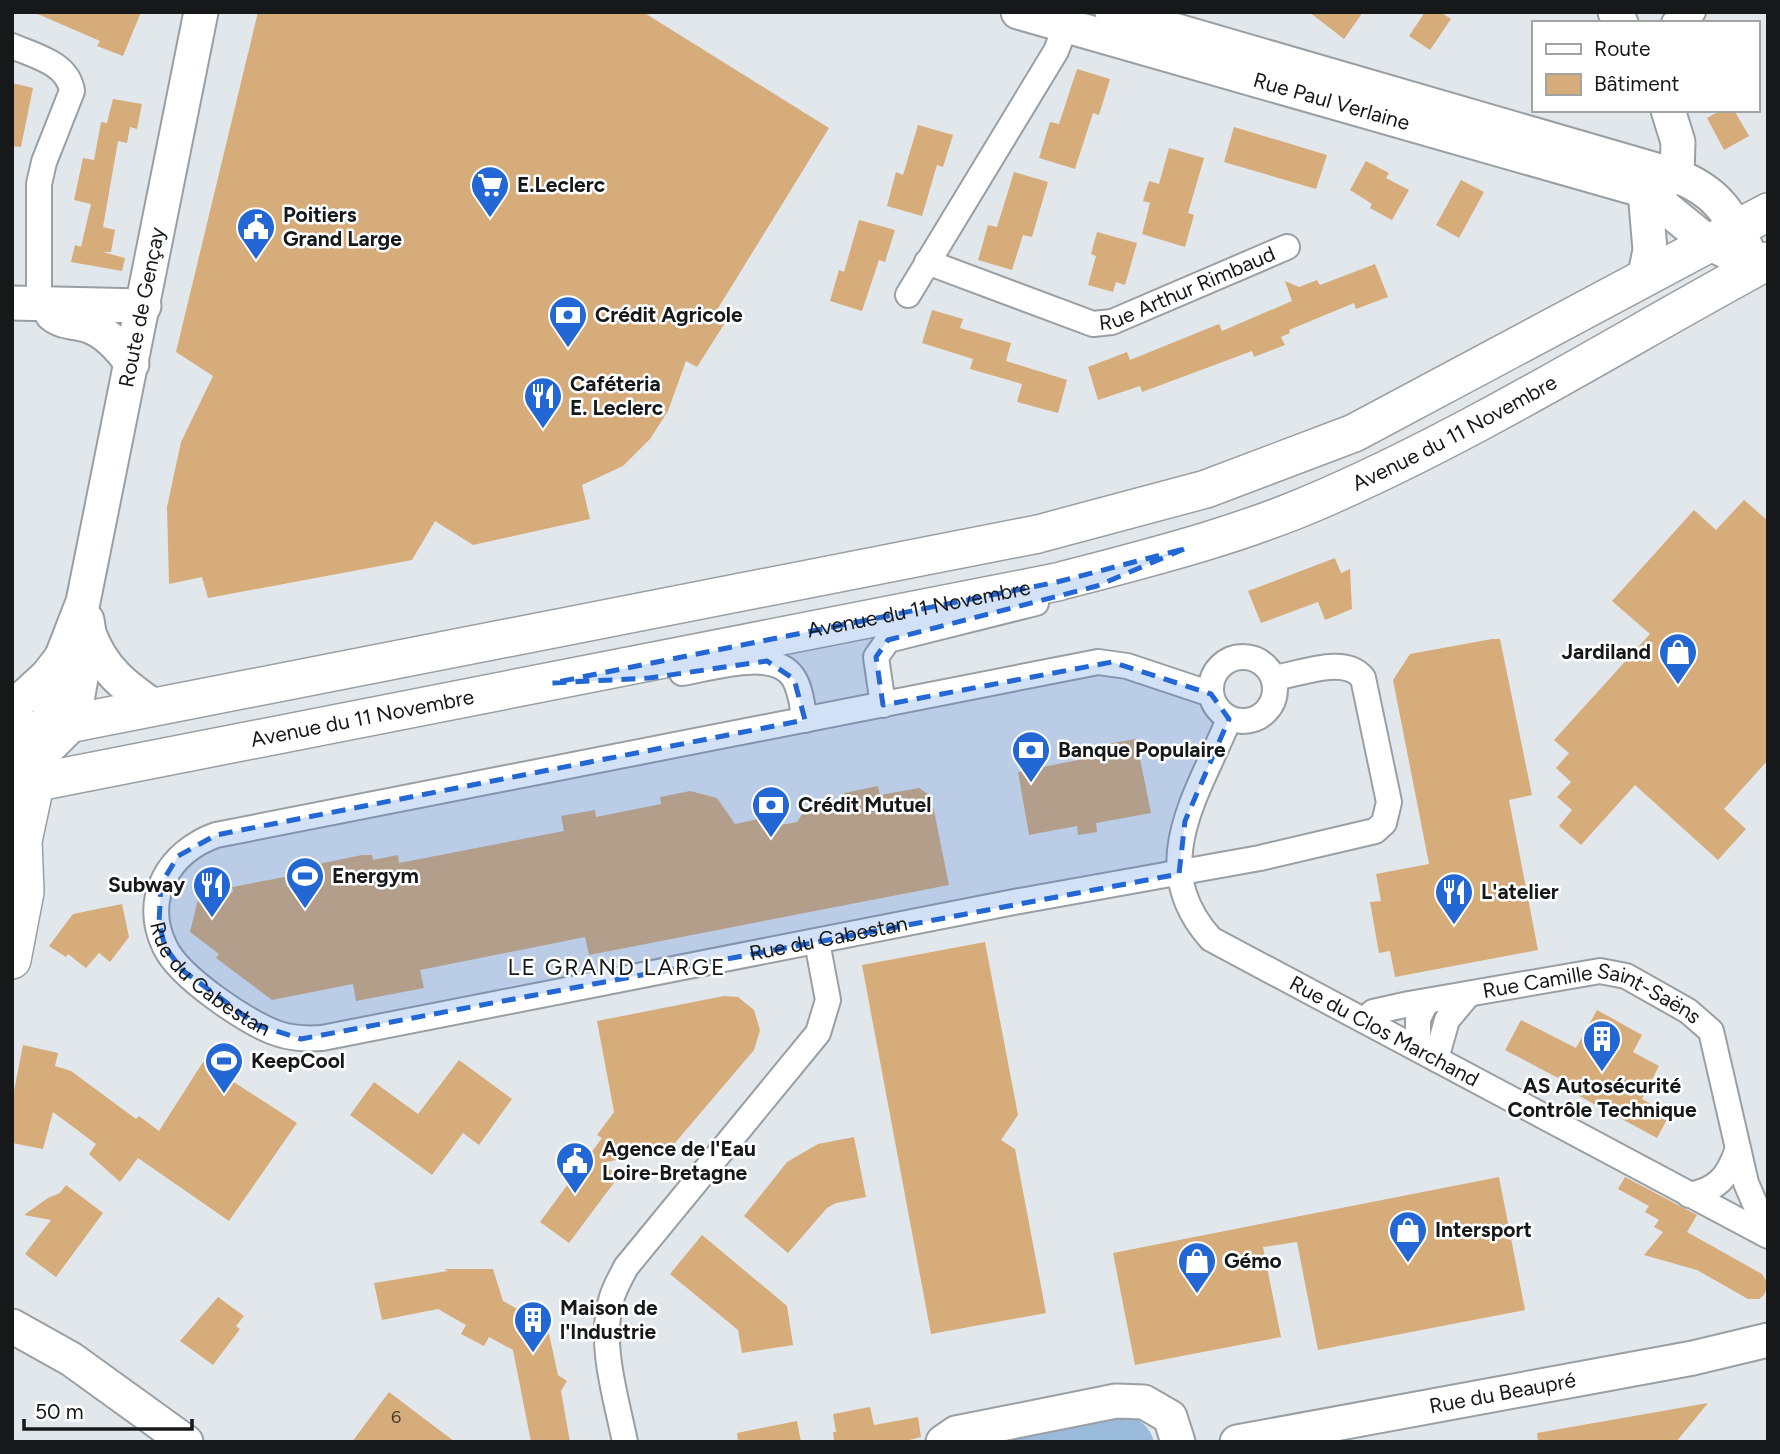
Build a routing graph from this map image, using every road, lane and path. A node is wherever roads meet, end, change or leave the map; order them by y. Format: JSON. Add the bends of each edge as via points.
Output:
{"nodes":[{"id":1,"x":1018,"y":12,"type":"edge"},
{"id":2,"x":1112,"y":12,"type":"edge"},
{"id":3,"x":1693,"y":12,"type":"edge"},
{"id":4,"x":1069,"y":20,"type":"edge"},
{"id":5,"x":1677,"y":21,"type":"edge"},
{"id":6,"x":199,"y":22,"type":"edge"},
{"id":7,"x":12,"y":46,"type":"edge"},
{"id":8,"x":1669,"y":112,"type":"edge"},
{"id":9,"x":1677,"y":177,"type":"junction"},
{"id":10,"x":1645,"y":191,"type":"junction"},
{"id":11,"x":1738,"y":228,"type":"edge"},
{"id":12,"x":1287,"y":247,"type":"dead end"},
{"id":13,"x":927,"y":262,"type":"junction"},
{"id":14,"x":1764,"y":272,"type":"edge"},
{"id":15,"x":1645,"y":275,"type":"junction"},
{"id":16,"x":908,"y":295,"type":"dead end"},
{"id":17,"x":25,"y":303,"type":"edge"},
{"id":18,"x":144,"y":306,"type":"junction"},
{"id":19,"x":132,"y":364,"type":"junction"},
{"id":20,"x":1184,"y":549,"type":"junction"},
{"id":21,"x":86,"y":618,"type":"junction"},
{"id":22,"x":430,"y":654,"type":"junction"},
{"id":23,"x":62,"y":656,"type":"junction"},
{"id":24,"x":1274,"y":678,"type":"junction"},
{"id":25,"x":552,"y":683,"type":"junction"},
{"id":26,"x":1211,"y":694,"type":"junction"},
{"id":27,"x":883,"y":705,"type":"junction"},
{"id":28,"x":155,"y":707,"type":"junction"},
{"id":29,"x":12,"y":708,"type":"edge"},
{"id":30,"x":1229,"y":719,"type":"junction"},
{"id":31,"x":805,"y":720,"type":"junction"},
{"id":32,"x":40,"y":755,"type":"edge"},
{"id":33,"x":12,"y":853,"type":"edge"},
{"id":34,"x":1179,"y":874,"type":"junction"},
{"id":35,"x":25,"y":892,"type":"junction"},
{"id":36,"x":817,"y":942,"type":"junction"},
{"id":37,"x":12,"y":960,"type":"edge"},
{"id":38,"x":1468,"y":995,"type":"junction"},
{"id":39,"x":1426,"y":1002,"type":"junction"},
{"id":40,"x":1365,"y":1020,"type":"junction"},
{"id":41,"x":1427,"y":1054,"type":"junction"},
{"id":42,"x":1737,"y":1151,"type":"junction"},
{"id":43,"x":1746,"y":1184,"type":"junction"},
{"id":44,"x":1689,"y":1195,"type":"junction"},
{"id":45,"x":1717,"y":1210,"type":"junction"},
{"id":46,"x":1768,"y":1235,"type":"edge"},
{"id":47,"x":12,"y":1326,"type":"edge"},
{"id":48,"x":1768,"y":1340,"type":"edge"},
{"id":49,"x":12,"y":1344,"type":"edge"},
{"id":50,"x":71,"y":1359,"type":"junction"},
{"id":51,"x":186,"y":1442,"type":"edge"},
{"id":52,"x":625,"y":1442,"type":"edge"},
{"id":53,"x":943,"y":1442,"type":"edge"},
{"id":54,"x":1178,"y":1442,"type":"edge"},
{"id":55,"x":1237,"y":1442,"type":"edge"}],
"edges":[{"from":1,"to":4,"type":"street","name":"Rue Paul Verlaine"},
{"from":2,"to":9,"type":"street","name":"Rue Paul Verlaine"},
{"from":3,"to":5,"type":"street"},
{"from":4,"to":10,"type":"street","name":"Rue Paul Verlaine"},
{"from":4,"to":13,"type":"street","via":[[1056,51]]},
{"from":6,"to":18,"type":"street","name":"Route de Gençay"},
{"from":7,"to":17,"type":"street","via":[[61,68],[72,91],[39,184]]},
{"from":8,"to":9,"type":"street","via":[[1679,148]]},
{"from":9,"to":10,"type":"street"},
{"from":9,"to":11,"type":"street","name":"Rue Paul Verlaine","via":[[1704,188]]},
{"from":10,"to":11,"type":"street","name":"Rue Paul Verlaine"},
{"from":10,"to":15,"type":"street","via":[[1650,250]]},
{"from":11,"to":14,"type":"street","name":"Rue Paul Verlaine"},
{"from":11,"to":15,"type":"main road","name":"Avenue du 11 Novembre"},
{"from":12,"to":13,"type":"street","name":"Rue Arthur Rimbaud","via":[[1112,322],[1094,324]]},
{"from":13,"to":16,"type":"street"},
{"from":14,"to":20,"type":"main road","name":"Avenue du 11 Novembre","via":[[1465,430],[1329,496]]},
{"from":15,"to":22,"type":"main road","name":"Avenue du 11 Novembre","via":[[1354,433],[1206,489],[1038,534]]},
{"from":17,"to":18,"type":"street"},
{"from":17,"to":19,"type":"street","via":[[59,320],[97,330]]},
{"from":18,"to":19,"type":"street","name":"Route de Gençay"},
{"from":19,"to":21,"type":"street","name":"Route de Gençay"},
{"from":20,"to":25,"type":"main road","name":"Avenue du 11 Novembre","via":[[1057,582]]},
{"from":20,"to":27,"type":"street","via":[[1097,586],[888,640],[876,657]]},
{"from":21,"to":23,"type":"street","name":"Route de Gençay"},
{"from":21,"to":28,"type":"street","via":[[97,655],[111,675]]},
{"from":21,"to":32,"type":"street","name":"Route de Gençay"},
{"from":22,"to":28,"type":"main road","name":"Avenue du 11 Novembre"},
{"from":22,"to":32,"type":"main road","via":[[287,704]]},
{"from":23,"to":29,"type":"street"},
{"from":23,"to":32,"type":"street","name":"Route de Gençay"},
{"from":24,"to":26,"type":"street","via":[[1253,658],[1234,658],[1218,668]]},
{"from":24,"to":30,"type":"street","via":[[1274,699],[1261,716],[1240,722]]},
{"from":24,"to":34,"type":"street","name":"Rue du Cabestan","via":[[1340,667],[1361,675],[1388,793],[1384,823],[1365,836]]},
{"from":25,"to":31,"type":"street","via":[[649,678],[767,661],[794,679]]},
{"from":25,"to":32,"type":"main road","name":"Avenue du 11 Novembre"},
{"from":26,"to":27,"type":"street","name":"Rue du Cabestan","via":[[1127,666],[1098,662]]},
{"from":26,"to":30,"type":"street","via":[[1220,713]]},
{"from":27,"to":31,"type":"street","name":"Rue du Cabestan"},
{"from":28,"to":32,"type":"main road","name":"Avenue du 11 Novembre"},
{"from":30,"to":34,"type":"street","name":"Rue du Clos Marchand","via":[[1185,821]]},
{"from":31,"to":36,"type":"street","name":"Rue du Cabestan","via":[[216,835],[193,843],[173,862],[161,884],[158,914],[165,947],[182,970],[257,1025],[301,1039]]},
{"from":32,"to":35,"type":"main road","name":"Route de Gençay","via":[[48,842]]},
{"from":33,"to":35,"type":"main road"},
{"from":34,"to":36,"type":"street","name":"Rue du Cabestan"},
{"from":34,"to":40,"type":"street","name":"Rue du Clos Marchand","via":[[1196,922],[1212,939]]},
{"from":35,"to":37,"type":"main road","name":"Route de Gençay"},
{"from":36,"to":52,"type":"street","via":[[828,1000],[818,1033],[626,1267],[612,1297],[611,1367]]},
{"from":38,"to":39,"type":"street","name":"Rue Camille Saint-Saëns"},
{"from":38,"to":41,"type":"street","name":"Rue Camille Saint-Saëns"},
{"from":38,"to":42,"type":"street","name":"Rue Camille Saint-Saëns","via":[[1607,970],[1688,1010],[1713,1036]]},
{"from":39,"to":40,"type":"street","name":"Rue Camille Saint-Saëns","via":[[1373,1012]]},
{"from":39,"to":41,"type":"street","via":[[1418,1019]]},
{"from":40,"to":41,"type":"street","name":"Rue du Clos Marchand"},
{"from":41,"to":44,"type":"street","name":"Rue du Clos Marchand"},
{"from":42,"to":43,"type":"street","name":"Rue Camille Saint-Saëns"},
{"from":42,"to":44,"type":"street","via":[[1720,1183]]},
{"from":43,"to":45,"type":"street","via":[[1737,1198]]},
{"from":43,"to":46,"type":"street","name":"Rue Camille Saint-Saëns"},
{"from":44,"to":45,"type":"street","name":"Rue du Clos Marchand"},
{"from":45,"to":46,"type":"street","name":"Rue du Clos Marchand"},
{"from":47,"to":50,"type":"street"},
{"from":48,"to":55,"type":"street","name":"Rue du Beaupré"},
{"from":49,"to":50,"type":"street"},
{"from":50,"to":51,"type":"street"},
{"from":53,"to":54,"type":"street","via":[[956,1433],[1116,1401],[1144,1402],[1170,1417]]}]}
